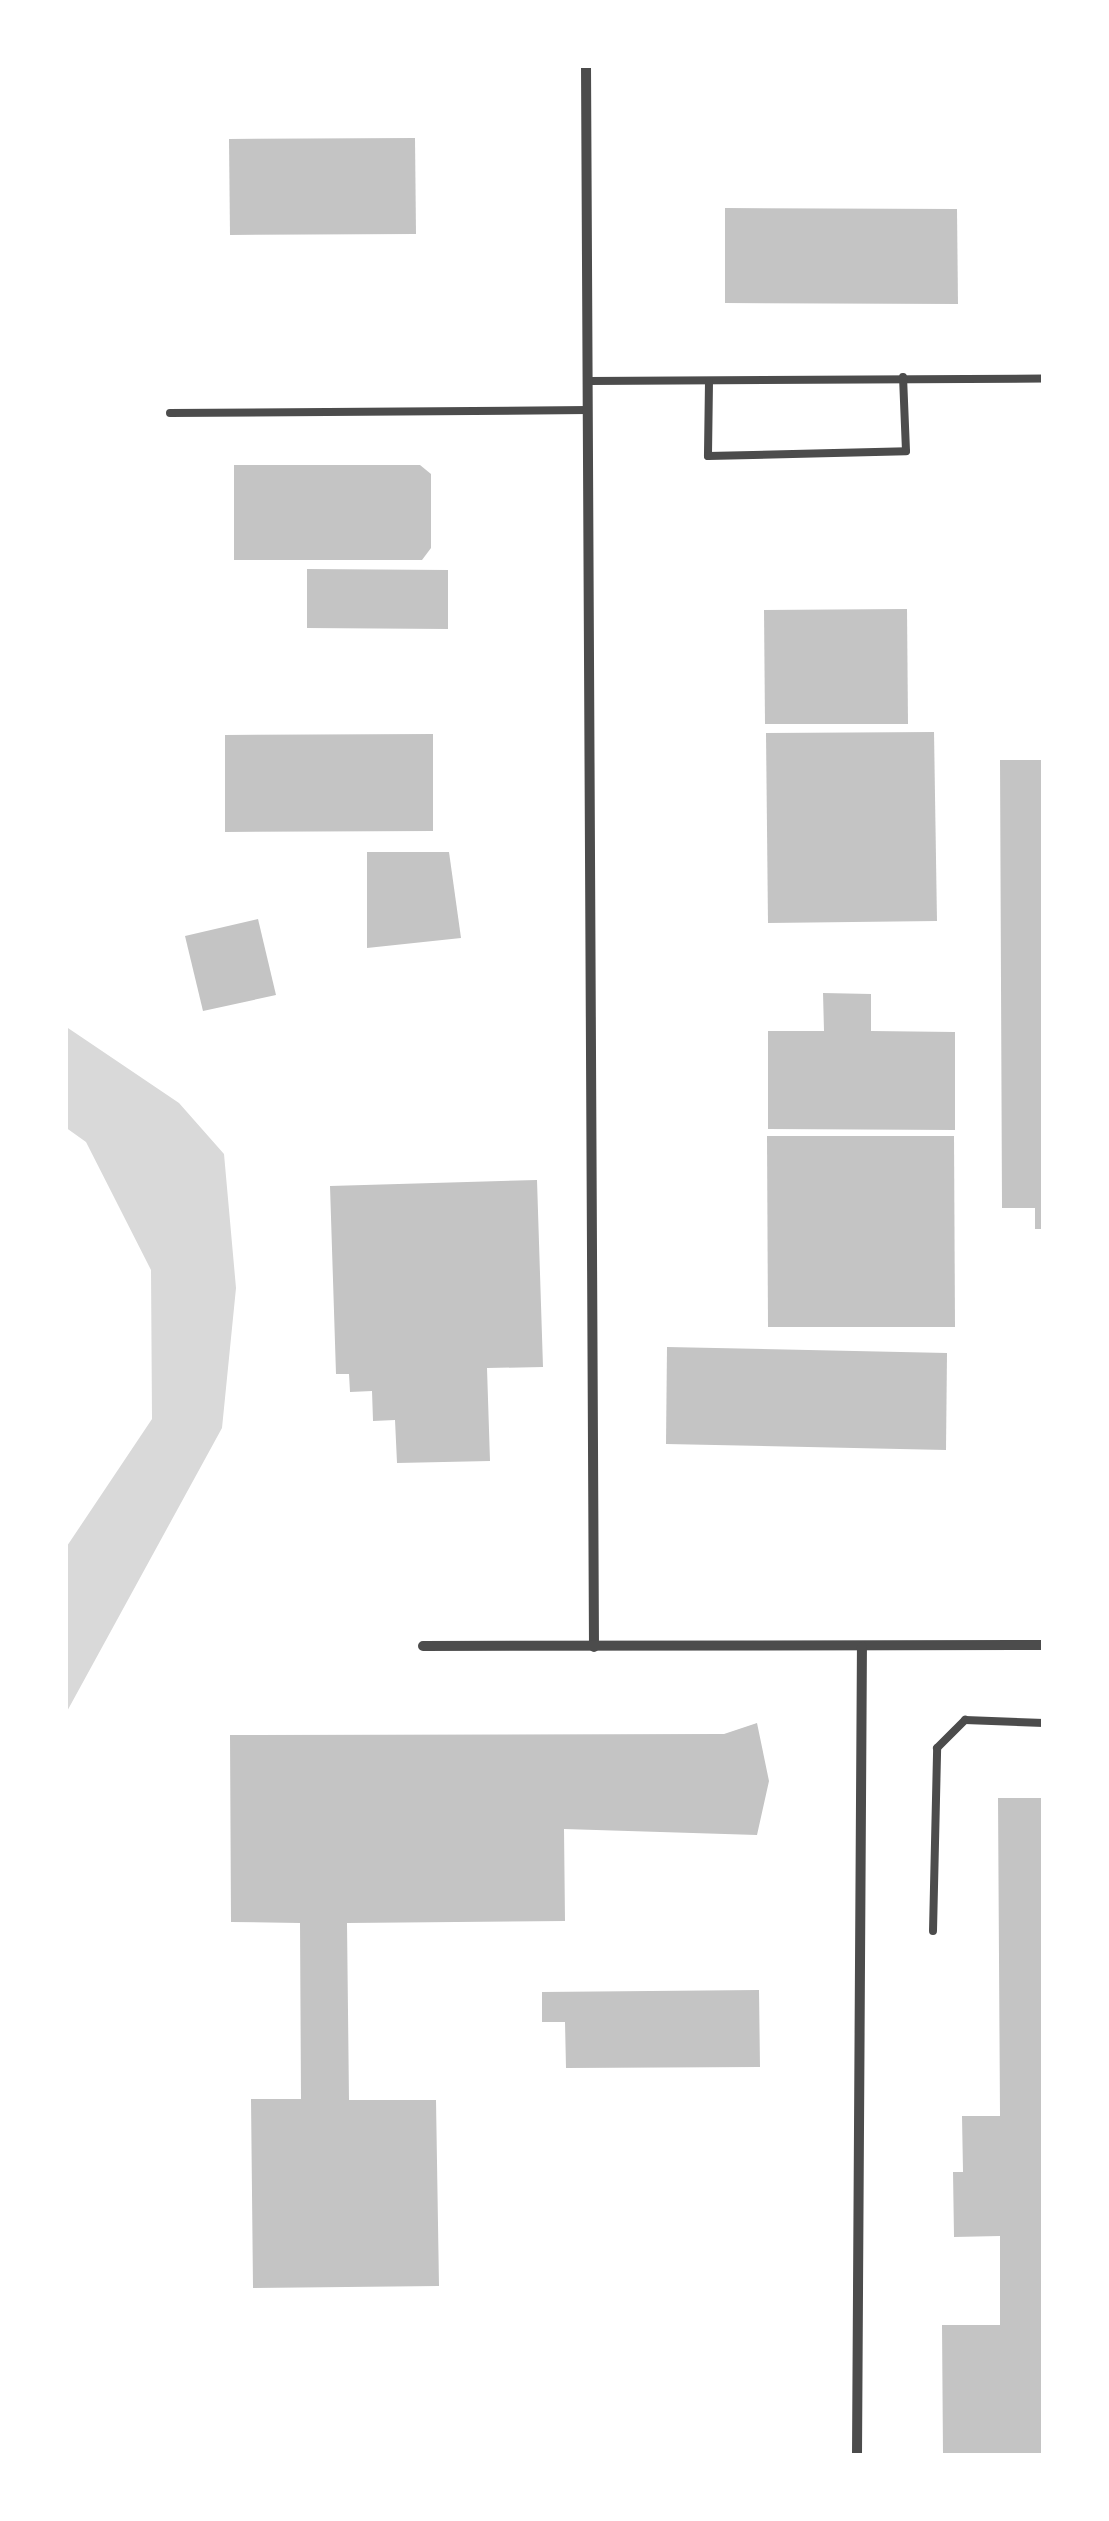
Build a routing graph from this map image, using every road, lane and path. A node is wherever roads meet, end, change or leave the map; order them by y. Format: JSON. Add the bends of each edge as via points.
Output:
{"nodes":[{"id":1,"x":586,"y":65,"type":"edge"},
{"id":2,"x":903,"y":378,"type":"junction"},
{"id":3,"x":1044,"y":379,"type":"edge"},
{"id":4,"x":589,"y":381,"type":"junction"},
{"id":5,"x":709,"y":382,"type":"junction"},
{"id":6,"x":588,"y":410,"type":"junction"},
{"id":7,"x":170,"y":413,"type":"dead end"},
{"id":8,"x":1044,"y":1645,"type":"edge"},
{"id":9,"x":422,"y":1646,"type":"dead end"},
{"id":10,"x":862,"y":1647,"type":"junction"},
{"id":11,"x":594,"y":1648,"type":"junction"},
{"id":12,"x":1044,"y":1724,"type":"edge"},
{"id":13,"x":934,"y":1932,"type":"dead end"},
{"id":14,"x":857,"y":2456,"type":"edge"}],
"edges":[{"from":1,"to":4,"type":"street"},
{"from":2,"to":3,"type":"lane"},
{"from":2,"to":5,"type":"lane"},
{"from":2,"to":5,"type":"lane","via":[[906,451],[708,456]]},
{"from":4,"to":5,"type":"lane"},
{"from":4,"to":6,"type":"street"},
{"from":6,"to":7,"type":"lane"},
{"from":6,"to":11,"type":"street"},
{"from":8,"to":10,"type":"street"},
{"from":9,"to":11,"type":"street"},
{"from":10,"to":11,"type":"street"},
{"from":10,"to":14,"type":"street"},
{"from":12,"to":13,"type":"lane","via":[[965,1720],[937,1748]]}]}
